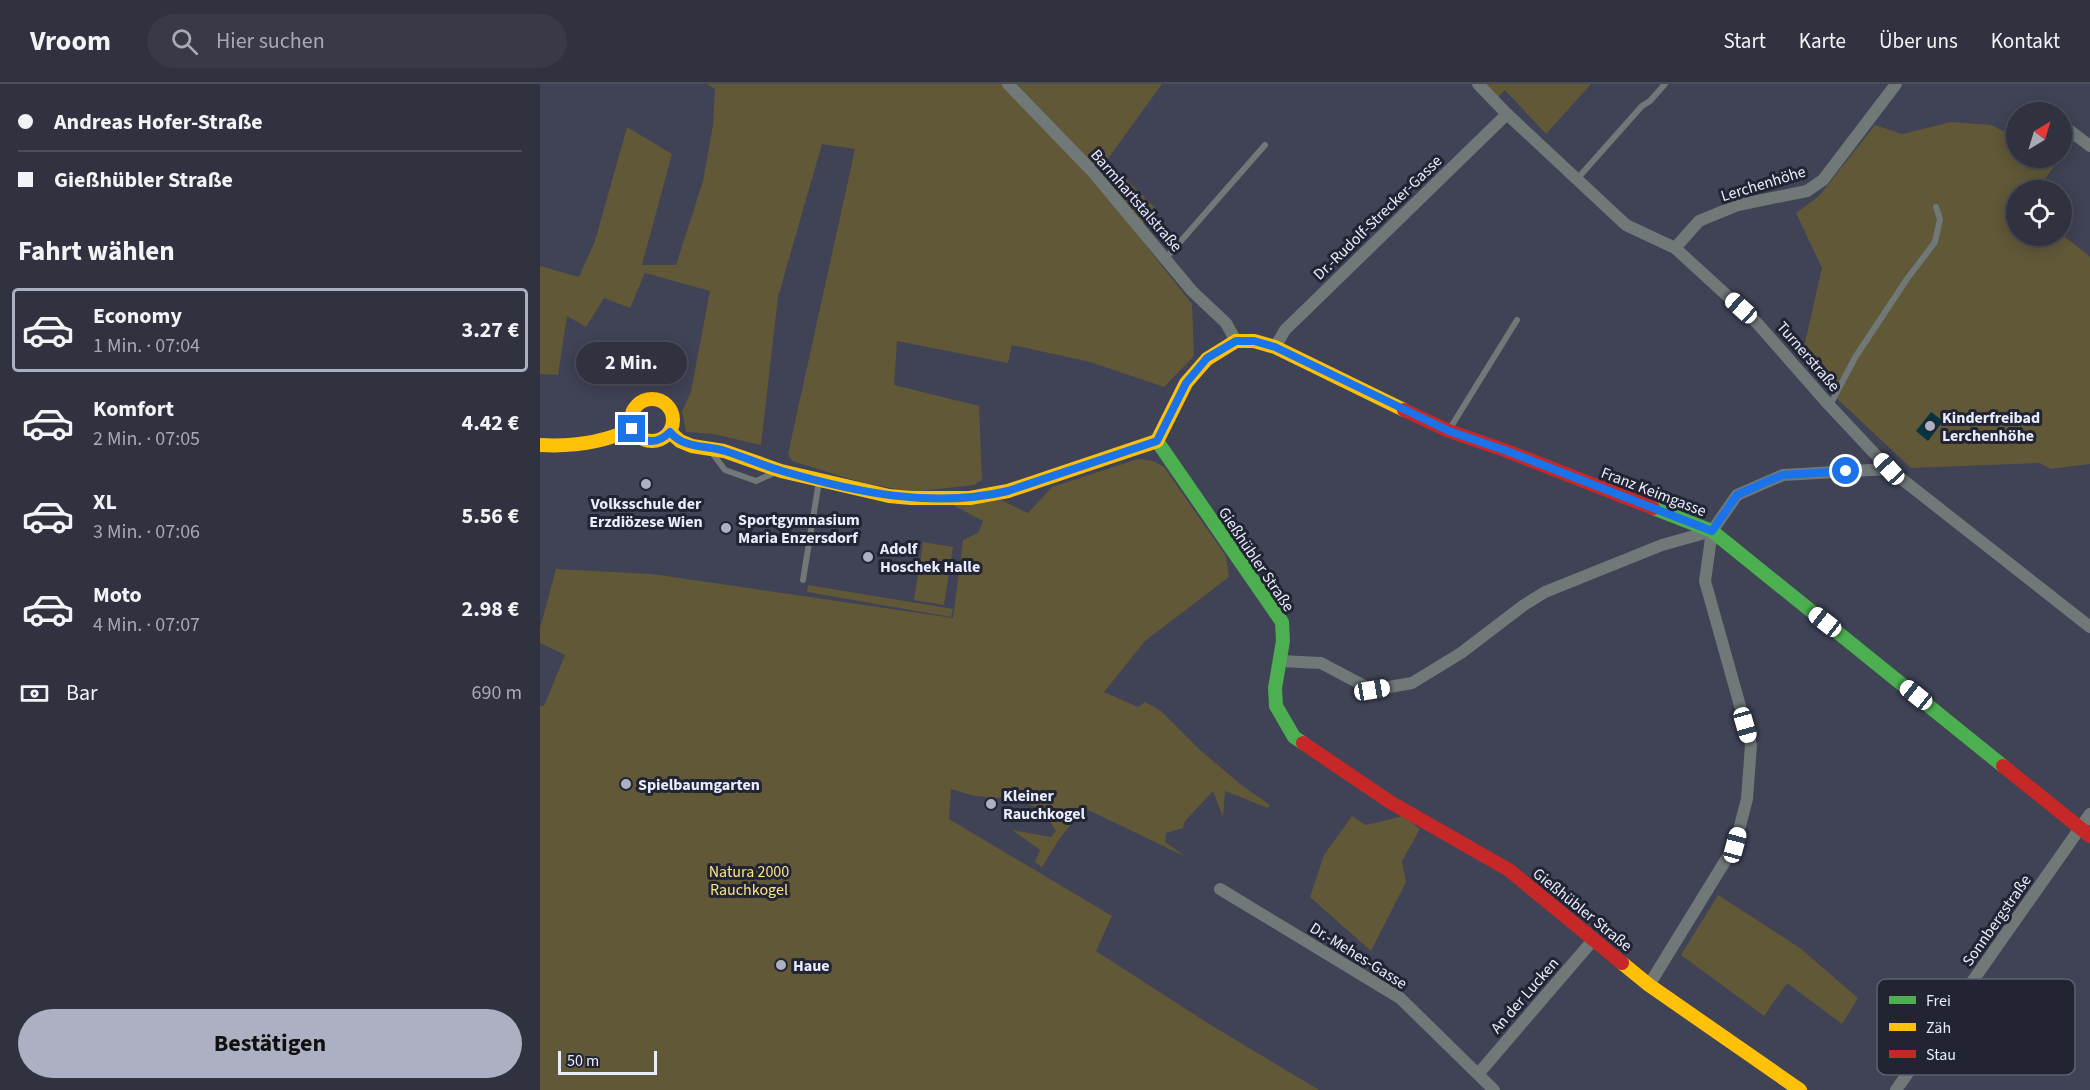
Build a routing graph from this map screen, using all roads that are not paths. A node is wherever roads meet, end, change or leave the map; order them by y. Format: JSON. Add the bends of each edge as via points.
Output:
{"nodes":[{"id":1,"x":1008,"y":84,"type":"edge"},
{"id":2,"x":1478,"y":84,"type":"edge"},
{"id":3,"x":1665,"y":84,"type":"edge"},
{"id":4,"x":1896,"y":84,"type":"edge"},
{"id":5,"x":1507,"y":114,"type":"junction"},
{"id":6,"x":2072,"y":132,"type":"edge"},
{"id":7,"x":1265,"y":145,"type":"dead end"},
{"id":8,"x":2090,"y":146,"type":"edge"},
{"id":9,"x":1577,"y":180,"type":"junction"},
{"id":10,"x":1936,"y":207,"type":"dead end"},
{"id":11,"x":1675,"y":248,"type":"junction"},
{"id":12,"x":1166,"y":258,"type":"junction"},
{"id":13,"x":1517,"y":320,"type":"dead end"},
{"id":14,"x":1236,"y":341,"type":"junction"},
{"id":15,"x":1275,"y":347,"type":"junction"},
{"id":16,"x":1829,"y":405,"type":"junction"},
{"id":17,"x":632,"y":429,"type":"junction"},
{"id":18,"x":1449,"y":431,"type":"junction"},
{"id":19,"x":670,"y":432,"type":"junction"},
{"id":20,"x":1157,"y":441,"type":"junction"},
{"id":21,"x":544,"y":447,"type":"edge"},
{"id":22,"x":1889,"y":469,"type":"junction"},
{"id":23,"x":819,"y":480,"type":"junction"},
{"id":24,"x":1712,"y":531,"type":"junction"},
{"id":25,"x":804,"y":580,"type":"dead end"},
{"id":26,"x":2090,"y":627,"type":"edge"},
{"id":27,"x":1280,"y":661,"type":"junction"},
{"id":28,"x":2090,"y":814,"type":"edge"},
{"id":29,"x":2085,"y":831,"type":"edge"},
{"id":30,"x":1220,"y":889,"type":"dead end"},
{"id":31,"x":1594,"y":939,"type":"junction"},
{"id":32,"x":1977,"y":979,"type":"edge"},
{"id":33,"x":1649,"y":985,"type":"junction"},
{"id":34,"x":1479,"y":1074,"type":"junction"},
{"id":35,"x":1907,"y":1075,"type":"edge"},
{"id":36,"x":1494,"y":1090,"type":"edge"},
{"id":37,"x":1800,"y":1090,"type":"edge"},
{"id":38,"x":1896,"y":1090,"type":"edge"}],
"edges":[{"from":1,"to":12,"type":"street","name":"Barmhartstalstraße","via":[[1092,171]]},
{"from":2,"to":5,"type":"street","name":"Turnerstraße"},
{"from":3,"to":9,"type":"lane"},
{"from":4,"to":11,"type":"street","name":"Lerchenhöhe","via":[[1823,180],[1807,190],[1738,205],[1699,221]]},
{"from":5,"to":9,"type":"street","name":"Turnerstraße"},
{"from":5,"to":15,"type":"street","name":"Dr.-Rudolf-Strecker-Gasse","via":[[1285,330]]},
{"from":6,"to":8,"type":"street"},
{"from":7,"to":12,"type":"lane"},
{"from":9,"to":11,"type":"street","name":"Turnerstraße","via":[[1626,225]]},
{"from":10,"to":16,"type":"lane","via":[[1940,219],[1935,242],[1856,356]]},
{"from":11,"to":16,"type":"street","name":"Turnerstraße","via":[[1757,322]]},
{"from":12,"to":14,"type":"street","name":"Barmhartstalstraße","via":[[1192,291],[1226,322]]},
{"from":13,"to":18,"type":"lane"},
{"from":14,"to":15,"type":"main road","name":"Franz Keimgasse"},
{"from":14,"to":20,"type":"main road","via":[[1207,358],[1186,383]]},
{"from":15,"to":18,"type":"main road","name":"Franz Keimgasse"},
{"from":16,"to":22,"type":"street","name":"Turnerstraße"},
{"from":17,"to":19,"type":"main road","via":[[649,442]]},
{"from":17,"to":19,"type":"main road","via":[[630,421],[635,406],[654,399],[671,410]]},
{"from":17,"to":21,"type":"main road","via":[[590,444]]},
{"from":18,"to":24,"type":"main road","name":"Franz Keimgasse"},
{"from":19,"to":23,"type":"main road","via":[[683,442]]},
{"from":20,"to":23,"type":"main road","via":[[988,496],[889,496]]},
{"from":20,"to":27,"type":"main road","name":"Gießhübler Straße","via":[[1282,622]]},
{"from":22,"to":24,"type":"street","via":[[1783,475],[1737,495]]},
{"from":22,"to":26,"type":"street","name":"Turnerstraße"},
{"from":23,"to":25,"type":"lane"},
{"from":24,"to":27,"type":"street","via":[[1662,545],[1545,592],[1412,683],[1372,690],[1321,663]]},
{"from":24,"to":29,"type":"main road","name":"Franz Keimgasse"},
{"from":24,"to":33,"type":"street","via":[[1705,581],[1751,745],[1747,799],[1735,845]]},
{"from":27,"to":31,"type":"main road","name":"Gießhübler Straße","via":[[1276,706],[1294,737],[1390,802],[1509,870]]},
{"from":28,"to":29,"type":"street","name":"Sonnbergstraße"},
{"from":29,"to":32,"type":"street","name":"Sonnbergstraße"},
{"from":30,"to":34,"type":"street","name":"Dr.-Mehes-Gasse","via":[[1400,998]]},
{"from":31,"to":33,"type":"main road","name":"Gießhübler Straße"},
{"from":31,"to":34,"type":"street","name":"An der Lucken"},
{"from":33,"to":37,"type":"main road","name":"Gießhübler Straße"},
{"from":34,"to":36,"type":"street","name":"Dr.-Mehes-Gasse"},
{"from":35,"to":38,"type":"street","name":"Sonnbergstraße"}]}
